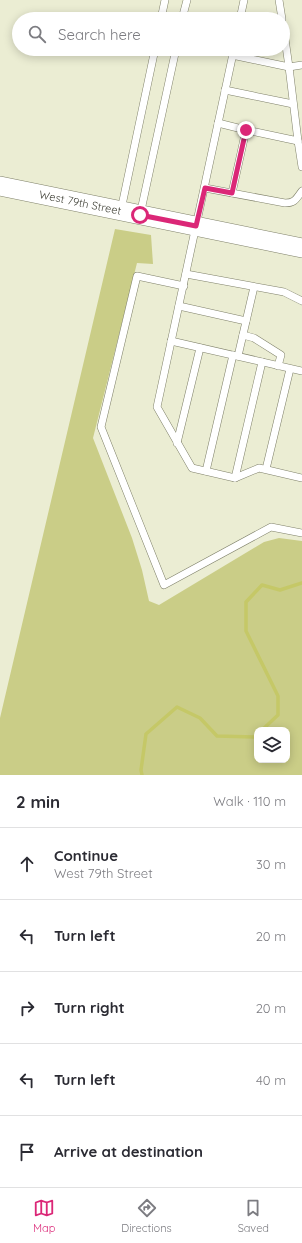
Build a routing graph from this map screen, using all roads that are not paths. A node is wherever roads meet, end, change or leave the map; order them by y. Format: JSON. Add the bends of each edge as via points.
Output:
{"nodes":[{"id":1,"x":165,"y":0,"type":"edge"},
{"id":2,"x":186,"y":0,"type":"edge"},
{"id":3,"x":244,"y":0,"type":"edge"},
{"id":4,"x":279,"y":0,"type":"edge"},
{"id":5,"x":162,"y":12,"type":"edge"},
{"id":6,"x":183,"y":12,"type":"edge"},
{"id":7,"x":241,"y":12,"type":"edge"},
{"id":8,"x":281,"y":12,"type":"edge"},
{"id":9,"x":154,"y":56,"type":"edge"},
{"id":10,"x":174,"y":56,"type":"edge"},
{"id":11,"x":232,"y":56,"type":"edge"},
{"id":12,"x":248,"y":56,"type":"edge"},
{"id":13,"x":287,"y":56,"type":"edge"},
{"id":14,"x":302,"y":65,"type":"edge"},
{"id":15,"x":289,"y":67,"type":"junction"},
{"id":16,"x":225,"y":90,"type":"junction"},
{"id":17,"x":293,"y":104,"type":"junction"},
{"id":18,"x":218,"y":123,"type":"junction"},
{"id":19,"x":246,"y":130,"type":"junction"},
{"id":20,"x":298,"y":141,"type":"junction"},
{"id":21,"x":302,"y":167,"type":"edge"},
{"id":22,"x":0,"y":186,"type":"edge"},
{"id":23,"x":205,"y":188,"type":"junction"},
{"id":24,"x":302,"y":191,"type":"edge"},
{"id":25,"x":232,"y":193,"type":"junction"},
{"id":26,"x":121,"y":211,"type":"junction"},
{"id":27,"x":140,"y":215,"type":"junction"},
{"id":28,"x":196,"y":226,"type":"junction"},
{"id":29,"x":302,"y":248,"type":"edge"},
{"id":30,"x":186,"y":274,"type":"junction"},
{"id":31,"x":184,"y":286,"type":"junction"},
{"id":32,"x":254,"y":287,"type":"junction"},
{"id":33,"x":302,"y":301,"type":"edge"},
{"id":34,"x":179,"y":306,"type":"junction"},
{"id":35,"x":246,"y":321,"type":"junction"},
{"id":36,"x":243,"y":335,"type":"junction"},
{"id":37,"x":172,"y":341,"type":"junction"},
{"id":38,"x":200,"y":348,"type":"junction"},
{"id":39,"x":236,"y":356,"type":"junction"},
{"id":40,"x":262,"y":362,"type":"junction"},
{"id":41,"x":278,"y":366,"type":"junction"},
{"id":42,"x":290,"y":368,"type":"junction"},
{"id":43,"x":302,"y":371,"type":"edge"},
{"id":44,"x":177,"y":443,"type":"junction"},
{"id":45,"x":266,"y":469,"type":"junction"},
{"id":46,"x":206,"y":471,"type":"junction"},
{"id":47,"x":235,"y":478,"type":"junction"},
{"id":48,"x":302,"y":478,"type":"edge"},
{"id":49,"x":302,"y":533,"type":"edge"}],
"edges":[{"from":1,"to":5,"type":"lane"},
{"from":2,"to":6,"type":"lane"},
{"from":3,"to":7,"type":"lane"},
{"from":4,"to":8,"type":"lane"},
{"from":9,"to":26,"type":"lane"},
{"from":10,"to":27,"type":"lane"},
{"from":11,"to":16,"type":"lane"},
{"from":12,"to":15,"type":"lane"},
{"from":13,"to":15,"type":"lane"},
{"from":14,"to":15,"type":"lane"},
{"from":15,"to":17,"type":"lane"},
{"from":16,"to":17,"type":"lane"},
{"from":16,"to":18,"type":"lane"},
{"from":17,"to":20,"type":"lane"},
{"from":18,"to":19,"type":"lane"},
{"from":18,"to":23,"type":"lane"},
{"from":19,"to":20,"type":"lane"},
{"from":19,"to":25,"type":"lane"},
{"from":20,"to":21,"type":"lane"},
{"from":22,"to":26,"type":"main road","name":"West 79th Street"},
{"from":23,"to":25,"type":"lane"},
{"from":23,"to":28,"type":"lane"},
{"from":24,"to":25,"type":"lane","via":[[291,203]]},
{"from":26,"to":27,"type":"main road","name":"West 79th Street"},
{"from":27,"to":28,"type":"main road","name":"West 79th Street"},
{"from":28,"to":29,"type":"main road","name":"West 79th Street"},
{"from":28,"to":30,"type":"lane"},
{"from":30,"to":31,"type":"lane"},
{"from":30,"to":32,"type":"lane"},
{"from":31,"to":34,"type":"lane"},
{"from":31,"to":49,"type":"lane","via":[[137,276],[101,427],[164,585],[272,527]]},
{"from":32,"to":33,"type":"lane","via":[[284,292]]},
{"from":32,"to":35,"type":"lane"},
{"from":34,"to":35,"type":"lane"},
{"from":34,"to":37,"type":"lane"},
{"from":35,"to":36,"type":"lane"},
{"from":36,"to":39,"type":"lane"},
{"from":36,"to":41,"type":"lane","via":[[254,338],[281,355]]},
{"from":37,"to":38,"type":"lane"},
{"from":37,"to":44,"type":"lane","via":[[157,407]]},
{"from":38,"to":39,"type":"lane"},
{"from":38,"to":44,"type":"lane"},
{"from":39,"to":40,"type":"lane"},
{"from":39,"to":46,"type":"lane"},
{"from":40,"to":41,"type":"lane"},
{"from":40,"to":47,"type":"lane"},
{"from":41,"to":42,"type":"lane"},
{"from":42,"to":43,"type":"lane"},
{"from":42,"to":45,"type":"lane"},
{"from":44,"to":46,"type":"lane","via":[[192,468]]},
{"from":45,"to":47,"type":"lane","via":[[259,468]]},
{"from":45,"to":48,"type":"lane"},
{"from":46,"to":47,"type":"lane"}]}
